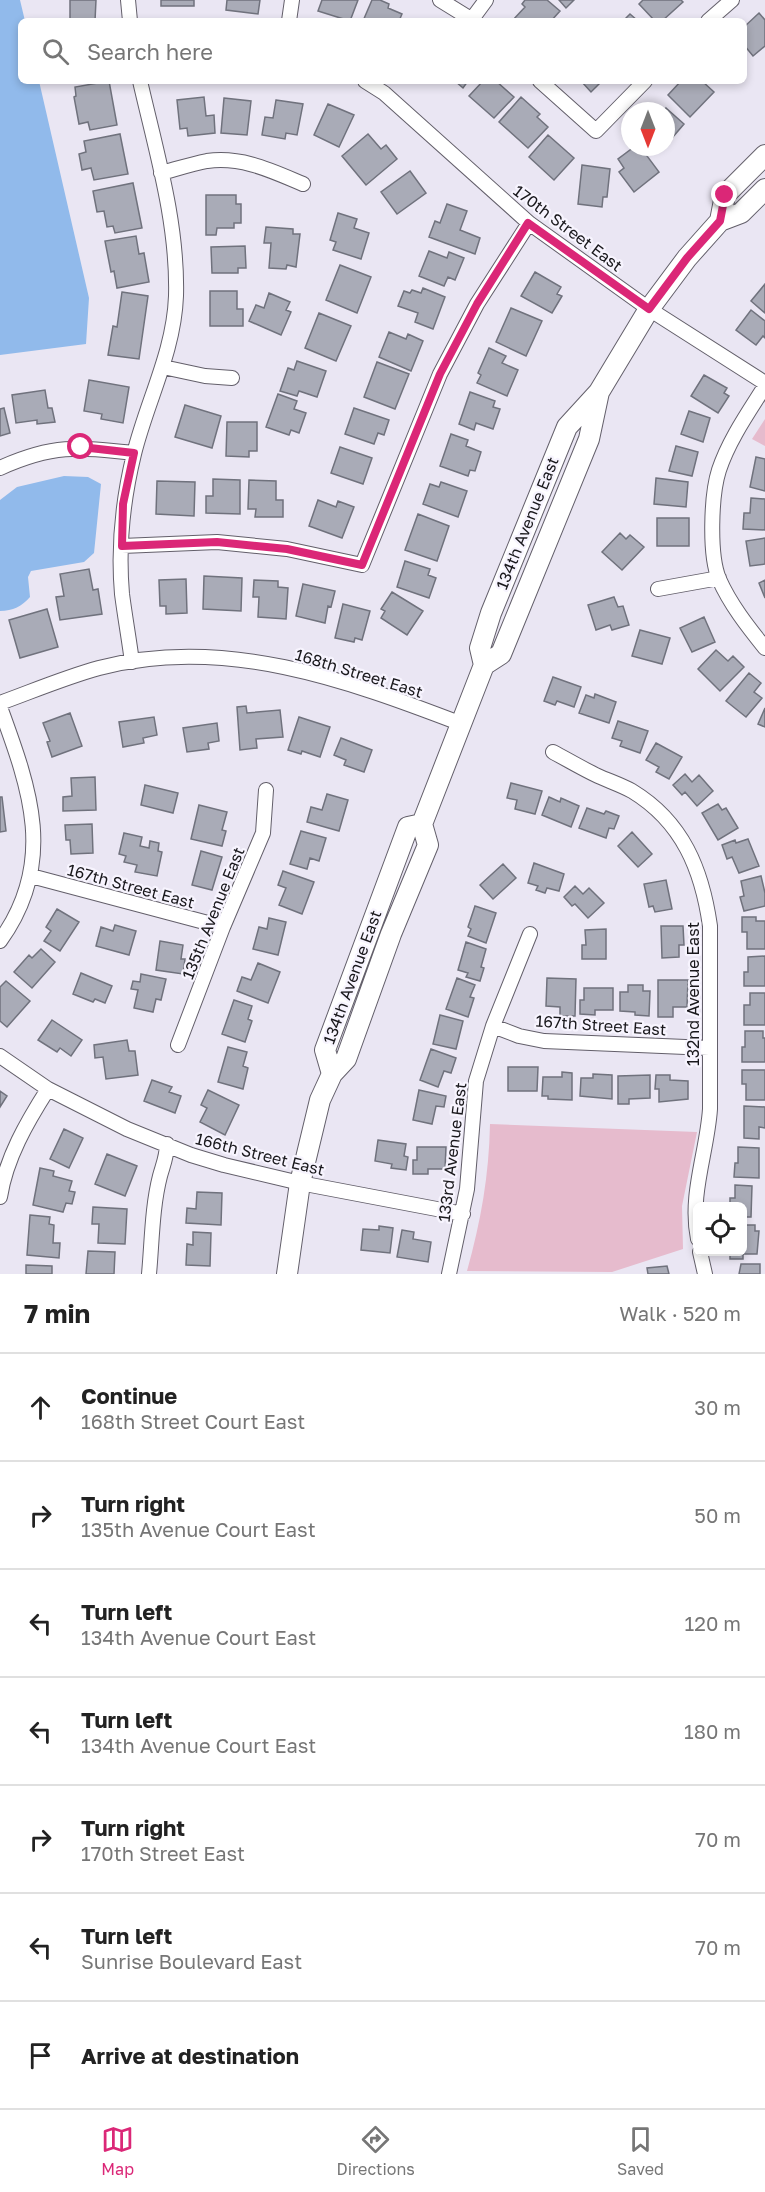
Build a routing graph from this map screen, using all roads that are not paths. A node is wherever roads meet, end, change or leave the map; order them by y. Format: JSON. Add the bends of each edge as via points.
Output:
{"nodes":[{"id":1,"x":128,"y":0,"type":"edge"},
{"id":2,"x":292,"y":0,"type":"edge"},
{"id":3,"x":440,"y":0,"type":"edge"},
{"id":4,"x":486,"y":0,"type":"edge"},
{"id":5,"x":732,"y":0,"type":"edge"},
{"id":6,"x":130,"y":18,"type":"edge"},
{"id":7,"x":289,"y":18,"type":"edge"},
{"id":8,"x":470,"y":18,"type":"edge"},
{"id":9,"x":474,"y":18,"type":"edge"},
{"id":10,"x":711,"y":18,"type":"edge"},
{"id":11,"x":141,"y":84,"type":"edge"},
{"id":12,"x":370,"y":84,"type":"edge"},
{"id":13,"x":543,"y":84,"type":"edge"},
{"id":14,"x":642,"y":84,"type":"edge"},
{"id":15,"x":765,"y":155,"type":"edge"},
{"id":16,"x":161,"y":173,"type":"junction"},
{"id":17,"x":303,"y":184,"type":"dead end"},
{"id":18,"x":765,"y":189,"type":"edge"},
{"id":19,"x":720,"y":221,"type":"junction"},
{"id":20,"x":528,"y":223,"type":"junction"},
{"id":21,"x":649,"y":309,"type":"junction"},
{"id":22,"x":163,"y":367,"type":"junction"},
{"id":23,"x":232,"y":378,"type":"dead end"},
{"id":24,"x":765,"y":385,"type":"edge"},
{"id":25,"x":134,"y":453,"type":"junction"},
{"id":26,"x":0,"y":468,"type":"edge"},
{"id":27,"x":122,"y":546,"type":"junction"},
{"id":28,"x":719,"y":578,"type":"junction"},
{"id":29,"x":658,"y":589,"type":"dead end"},
{"id":30,"x":765,"y":648,"type":"edge"},
{"id":31,"x":132,"y":662,"type":"junction"},
{"id":32,"x":0,"y":705,"type":"edge"},
{"id":33,"x":462,"y":724,"type":"junction"},
{"id":34,"x":553,"y":752,"type":"dead end"},
{"id":35,"x":266,"y":790,"type":"dead end"},
{"id":36,"x":31,"y":876,"type":"junction"},
{"id":37,"x":223,"y":927,"type":"junction"},
{"id":38,"x":530,"y":934,"type":"dead end"},
{"id":39,"x":0,"y":941,"type":"edge"},
{"id":40,"x":493,"y":1026,"type":"junction"},
{"id":41,"x":178,"y":1045,"type":"dead end"},
{"id":42,"x":709,"y":1048,"type":"junction"},
{"id":43,"x":0,"y":1056,"type":"edge"},
{"id":44,"x":48,"y":1089,"type":"junction"},
{"id":45,"x":167,"y":1144,"type":"junction"},
{"id":46,"x":300,"y":1183,"type":"junction"},
{"id":47,"x":0,"y":1197,"type":"edge"},
{"id":48,"x":696,"y":1202,"type":"edge"},
{"id":49,"x":462,"y":1214,"type":"junction"},
{"id":50,"x":701,"y":1256,"type":"edge"},
{"id":51,"x":149,"y":1274,"type":"edge"},
{"id":52,"x":286,"y":1274,"type":"edge"},
{"id":53,"x":449,"y":1274,"type":"edge"},
{"id":54,"x":705,"y":1274,"type":"edge"}],
"edges":[{"from":1,"to":6,"type":"street"},
{"from":2,"to":7,"type":"street"},
{"from":3,"to":8,"type":"street"},
{"from":4,"to":9,"type":"street"},
{"from":5,"to":10,"type":"street"},
{"from":11,"to":16,"type":"street"},
{"from":12,"to":20,"type":"street","name":"170th Street East"},
{"from":13,"to":14,"type":"street","via":[[596,131]]},
{"from":15,"to":19,"type":"street","via":[[725,195]]},
{"from":16,"to":17,"type":"street","via":[[207,161],[229,160],[250,163]]},
{"from":16,"to":22,"type":"street","via":[[175,244],[176,298]]},
{"from":18,"to":19,"type":"street","via":[[741,213]]},
{"from":19,"to":21,"type":"street","name":"134th Avenue East"},
{"from":20,"to":21,"type":"street","name":"170th Street East"},
{"from":20,"to":27,"type":"street","via":[[477,304],[440,374],[362,565],[287,549],[217,542]]},
{"from":21,"to":24,"type":"street","name":"170th Street East"},
{"from":21,"to":33,"type":"street","name":"134th Avenue East","via":[[599,392],[589,439],[501,654],[482,656]]},
{"from":22,"to":23,"type":"street"},
{"from":22,"to":25,"type":"street"},
{"from":24,"to":28,"type":"street","via":[[718,473],[713,510]]},
{"from":25,"to":26,"type":"street","via":[[81,447],[50,449]]},
{"from":25,"to":27,"type":"street","via":[[123,504]]},
{"from":27,"to":31,"type":"street","via":[[122,592]]},
{"from":28,"to":29,"type":"street"},
{"from":28,"to":30,"type":"street"},
{"from":31,"to":32,"type":"street","name":"168th Street East","via":[[99,668]]},
{"from":31,"to":33,"type":"street","name":"168th Street East","via":[[202,656],[273,664],[378,692]]},
{"from":32,"to":36,"type":"street","via":[[29,793],[33,827]]},
{"from":33,"to":46,"type":"street","name":"134th Avenue East","via":[[422,824],[428,845],[346,1059],[332,1074],[320,1100]]},
{"from":34,"to":42,"type":"street","name":"132nd Avenue East","via":[[632,791],[660,812],[693,856],[710,926]]},
{"from":35,"to":37,"type":"street","name":"135th Avenue East","via":[[263,833]]},
{"from":36,"to":37,"type":"street","name":"167th Street East"},
{"from":36,"to":39,"type":"street","via":[[11,926]]},
{"from":37,"to":41,"type":"street","name":"135th Avenue East"},
{"from":38,"to":40,"type":"street","name":"133rd Avenue East"},
{"from":40,"to":42,"type":"street","name":"167th Street East","via":[[544,1041]]},
{"from":40,"to":49,"type":"street","name":"133rd Avenue East","via":[[476,1081]]},
{"from":42,"to":48,"type":"street","name":"132nd Avenue East","via":[[708,1135]]},
{"from":43,"to":44,"type":"street","name":"166th Street East"},
{"from":44,"to":45,"type":"street","name":"166th Street East","via":[[127,1129]]},
{"from":44,"to":47,"type":"street","via":[[10,1161]]},
{"from":45,"to":46,"type":"street","name":"166th Street East","via":[[224,1165]]},
{"from":45,"to":51,"type":"street"},
{"from":46,"to":49,"type":"street","name":"166th Street East"},
{"from":46,"to":52,"type":"street","name":"134th Avenue East"},
{"from":49,"to":53,"type":"street","name":"133rd Avenue East"},
{"from":50,"to":54,"type":"street"}]}
